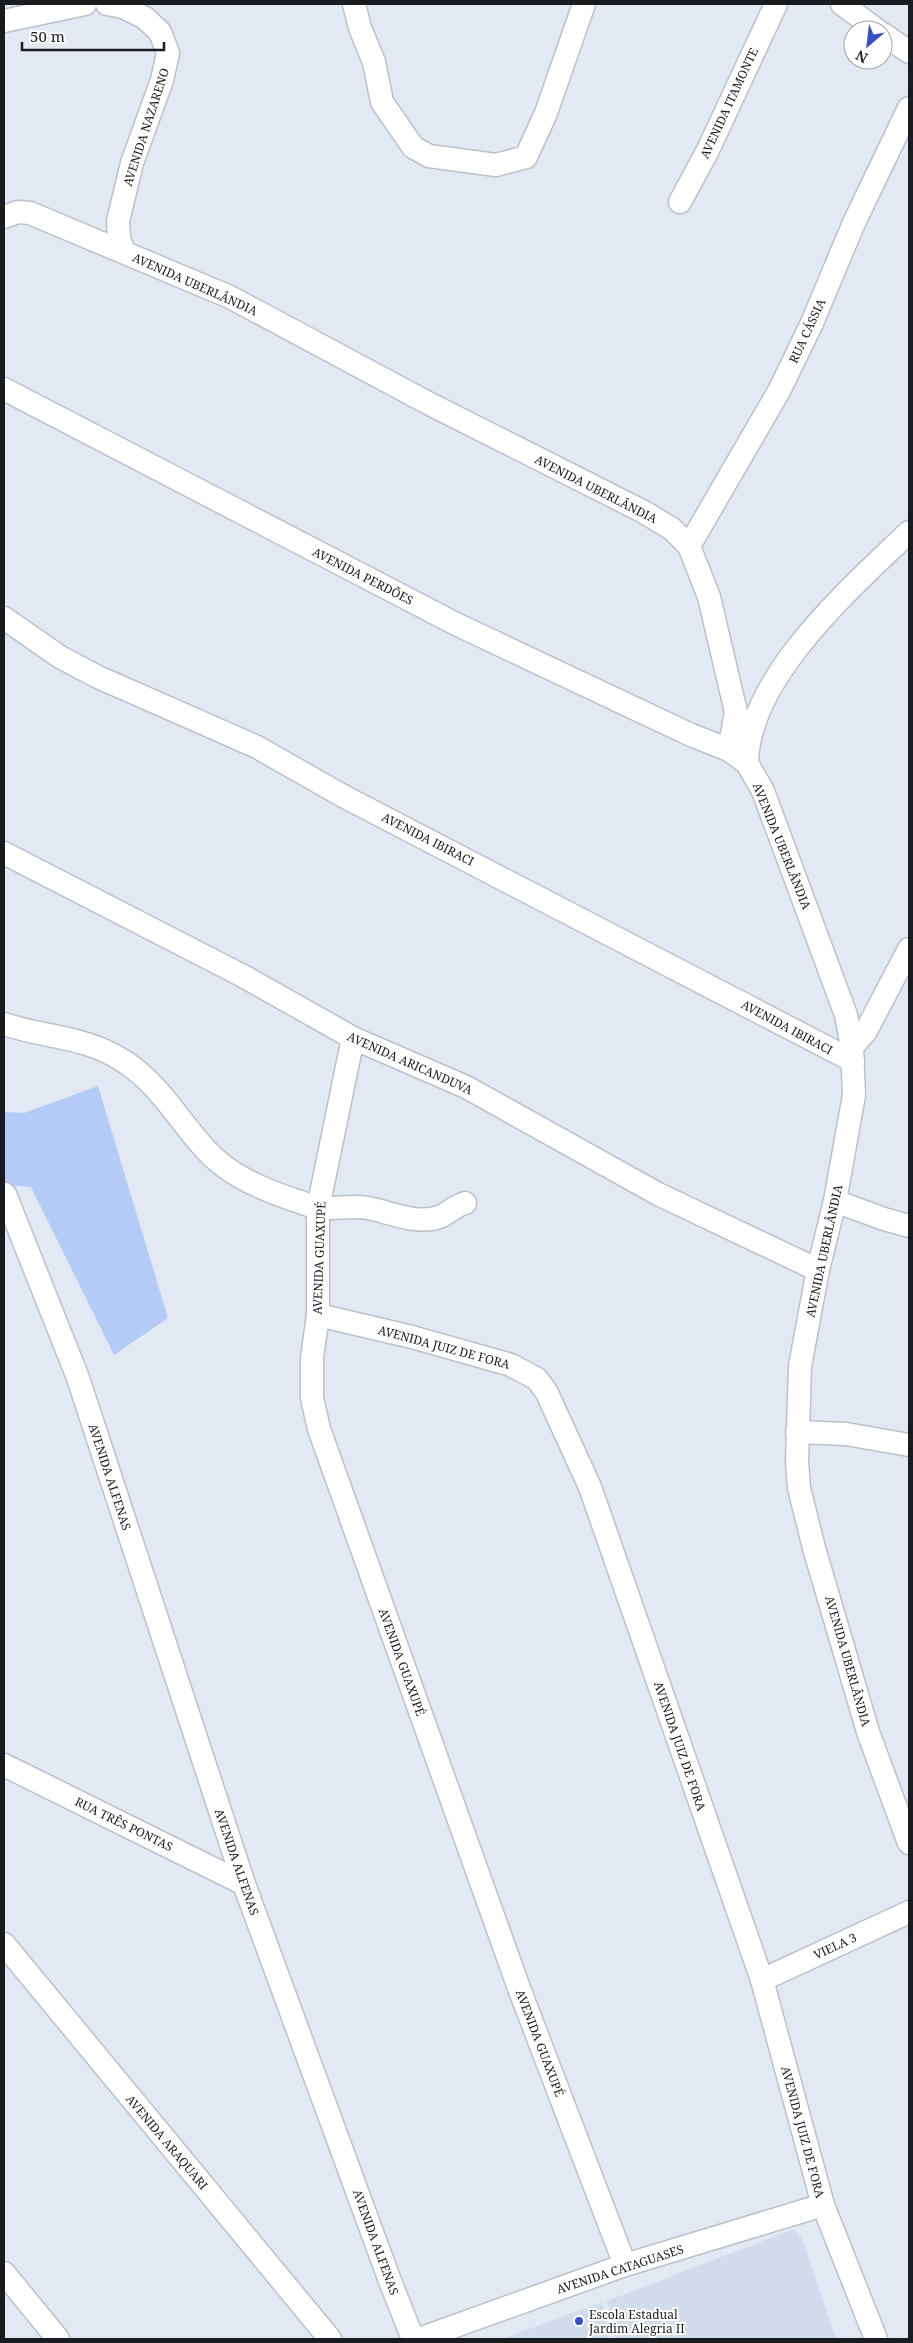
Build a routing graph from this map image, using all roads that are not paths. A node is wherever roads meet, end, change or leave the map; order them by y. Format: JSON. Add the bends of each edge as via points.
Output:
{"nodes":[{"id":1,"x":85,"y":4,"type":"edge"},
{"id":2,"x":108,"y":4,"type":"edge"},
{"id":3,"x":354,"y":4,"type":"edge"},
{"id":4,"x":584,"y":4,"type":"edge"},
{"id":5,"x":776,"y":4,"type":"edge"},
{"id":6,"x":842,"y":4,"type":"edge"},
{"id":7,"x":864,"y":20,"type":"edge"},
{"id":8,"x":4,"y":21,"type":"edge"},
{"id":9,"x":893,"y":41,"type":"edge"},
{"id":10,"x":909,"y":52,"type":"edge"},
{"id":11,"x":909,"y":108,"type":"edge"},
{"id":12,"x":680,"y":202,"type":"dead end"},
{"id":13,"x":4,"y":217,"type":"edge"},
{"id":14,"x":124,"y":252,"type":"junction"},
{"id":15,"x":4,"y":389,"type":"edge"},
{"id":16,"x":909,"y":532,"type":"edge"},
{"id":17,"x":689,"y":546,"type":"junction"},
{"id":18,"x":4,"y":618,"type":"edge"},
{"id":19,"x":738,"y":757,"type":"junction"},
{"id":20,"x":4,"y":853,"type":"edge"},
{"id":21,"x":909,"y":949,"type":"edge"},
{"id":22,"x":4,"y":1024,"type":"edge"},
{"id":23,"x":353,"y":1038,"type":"junction"},
{"id":24,"x":852,"y":1054,"type":"junction"},
{"id":25,"x":5,"y":1194,"type":"edge"},
{"id":26,"x":835,"y":1201,"type":"junction"},
{"id":27,"x":465,"y":1203,"type":"dead end"},
{"id":28,"x":318,"y":1208,"type":"junction"},
{"id":29,"x":909,"y":1226,"type":"edge"},
{"id":30,"x":818,"y":1270,"type":"junction"},
{"id":31,"x":318,"y":1315,"type":"junction"},
{"id":32,"x":797,"y":1432,"type":"junction"},
{"id":33,"x":909,"y":1445,"type":"edge"},
{"id":34,"x":4,"y":1765,"type":"edge"},
{"id":35,"x":909,"y":1843,"type":"edge"},
{"id":36,"x":244,"y":1884,"type":"junction"},
{"id":37,"x":909,"y":1912,"type":"edge"},
{"id":38,"x":4,"y":1944,"type":"edge"},
{"id":39,"x":762,"y":1980,"type":"junction"},
{"id":40,"x":823,"y":2206,"type":"junction"},
{"id":41,"x":625,"y":2265,"type":"junction"},
{"id":42,"x":4,"y":2273,"type":"edge"},
{"id":43,"x":58,"y":2339,"type":"edge"},
{"id":44,"x":330,"y":2339,"type":"edge"},
{"id":45,"x":413,"y":2339,"type":"edge"},
{"id":46,"x":418,"y":2339,"type":"edge"},
{"id":47,"x":876,"y":2339,"type":"edge"}],
"edges":[{"from":1,"to":8,"type":"street"},
{"from":2,"to":14,"type":"street","name":"AVENIDA NAZARENO","via":[[123,7],[145,18],[160,32],[168,53],[162,80],[132,163],[118,221]]},
{"from":3,"to":4,"type":"street","via":[[374,62],[382,102],[413,147],[429,156],[496,165],[526,157],[546,112]]},
{"from":5,"to":12,"type":"street","name":"AVENIDA ITAMONTE","via":[[708,150]]},
{"from":6,"to":7,"type":"street"},
{"from":9,"to":10,"type":"street"},
{"from":11,"to":17,"type":"street","name":"RUA CÁSSIA","via":[[779,391]]},
{"from":13,"to":14,"type":"street","name":"AVENIDA UBERLÂNDIA","via":[[18,212],[30,213]]},
{"from":14,"to":17,"type":"street","name":"AVENIDA UBERLÂNDIA","via":[[230,297],[428,403],[644,512],[672,529]]},
{"from":15,"to":19,"type":"street","name":"AVENIDA PERDÕES","via":[[456,624]]},
{"from":16,"to":19,"type":"street","via":[[827,612],[786,663],[753,725],[747,748]]},
{"from":17,"to":19,"type":"street","name":"AVENIDA UBERLÂNDIA","via":[[709,597],[736,712]]},
{"from":18,"to":24,"type":"street","name":"AVENIDA IBIRACI","via":[[60,657],[98,677],[257,747],[343,796]]},
{"from":19,"to":24,"type":"street","name":"AVENIDA UBERLÂNDIA","via":[[763,790],[846,1015]]},
{"from":20,"to":23,"type":"street","name":"AVENIDA ARICANDUVA","via":[[243,976]]},
{"from":21,"to":24,"type":"street"},
{"from":22,"to":28,"type":"street","via":[[43,1035],[72,1038],[104,1049],[126,1062],[158,1090],[207,1152],[226,1168],[258,1186]]},
{"from":23,"to":28,"type":"street","name":"AVENIDA GUAXUPÉ"},
{"from":23,"to":30,"type":"street","name":"AVENIDA ARICANDUVA","via":[[466,1087],[658,1194]]},
{"from":24,"to":26,"type":"street","name":"AVENIDA UBERLÂNDIA","via":[[854,1095]]},
{"from":25,"to":36,"type":"street","name":"AVENIDA ALFENAS","via":[[78,1378]]},
{"from":26,"to":29,"type":"street"},
{"from":26,"to":30,"type":"street","name":"AVENIDA UBERLÂNDIA"},
{"from":27,"to":28,"type":"street","via":[[439,1217],[420,1219],[357,1206]]},
{"from":28,"to":31,"type":"street","name":"AVENIDA GUAXUPÉ"},
{"from":30,"to":32,"type":"street","name":"AVENIDA UBERLÂNDIA","via":[[800,1366]]},
{"from":31,"to":39,"type":"street","name":"AVENIDA JUIZ DE FORA","via":[[511,1365],[537,1379],[546,1391],[590,1487]]},
{"from":31,"to":41,"type":"street","name":"AVENIDA GUAXUPÉ","via":[[312,1358],[312,1398],[319,1429],[520,1991]]},
{"from":32,"to":33,"type":"street","via":[[846,1434]]},
{"from":32,"to":35,"type":"street","name":"AVENIDA UBERLÂNDIA","via":[[799,1488],[814,1548],[868,1732]]},
{"from":34,"to":36,"type":"street","name":"RUA TRÊS PONTAS"},
{"from":36,"to":45,"type":"street","name":"AVENIDA ALFENAS"},
{"from":37,"to":39,"type":"street","name":"VIELA 3"},
{"from":38,"to":44,"type":"street","name":"AVENIDA ARAQUARI"},
{"from":39,"to":40,"type":"street","name":"AVENIDA JUIZ DE FORA"},
{"from":40,"to":41,"type":"street","name":"AVENIDA CATAGUASES"},
{"from":40,"to":47,"type":"street","name":"AVENIDA JUIZ DE FORA"},
{"from":41,"to":46,"type":"street","name":"AVENIDA CATAGUASES"},
{"from":42,"to":43,"type":"street"}]}
